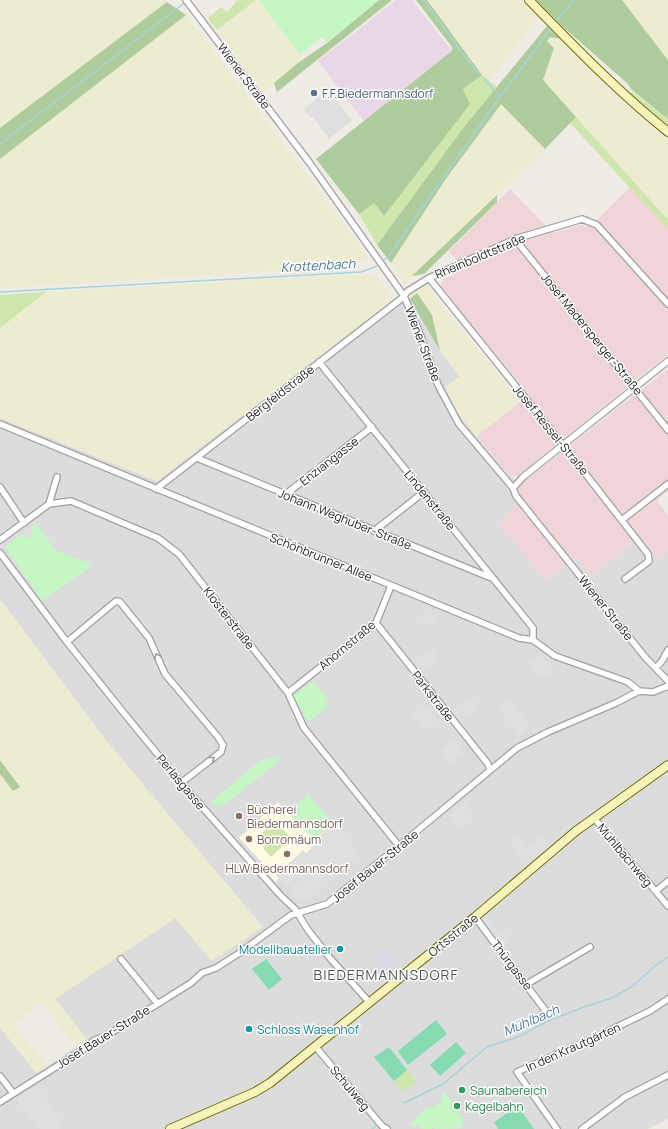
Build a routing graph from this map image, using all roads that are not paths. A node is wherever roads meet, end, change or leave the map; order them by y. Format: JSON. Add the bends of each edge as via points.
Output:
{"nodes":[{"id":1,"x":186,"y":0,"type":"edge"},
{"id":2,"x":529,"y":0,"type":"edge"},
{"id":3,"x":668,"y":132,"type":"edge"},
{"id":4,"x":515,"y":239,"type":"junction"},
{"id":5,"x":429,"y":278,"type":"junction"},
{"id":6,"x":404,"y":296,"type":"junction"},
{"id":7,"x":668,"y":304,"type":"edge"},
{"id":8,"x":668,"y":360,"type":"edge"},
{"id":9,"x":319,"y":362,"type":"junction"},
{"id":10,"x":634,"y":388,"type":"junction"},
{"id":11,"x":0,"y":424,"type":"edge"},
{"id":12,"x":372,"y":428,"type":"junction"},
{"id":13,"x":668,"y":430,"type":"edge"},
{"id":14,"x":563,"y":445,"type":"junction"},
{"id":15,"x":197,"y":458,"type":"junction"},
{"id":16,"x":57,"y":477,"type":"dead end"},
{"id":17,"x":668,"y":484,"type":"edge"},
{"id":18,"x":0,"y":487,"type":"edge"},
{"id":19,"x":513,"y":488,"type":"junction"},
{"id":20,"x":156,"y":489,"type":"junction"},
{"id":21,"x":424,"y":492,"type":"junction"},
{"id":22,"x":286,"y":494,"type":"junction"},
{"id":23,"x":49,"y":504,"type":"junction"},
{"id":24,"x":622,"y":520,"type":"junction"},
{"id":25,"x":24,"y":523,"type":"junction"},
{"id":26,"x":374,"y":530,"type":"junction"},
{"id":27,"x":0,"y":540,"type":"edge"},
{"id":28,"x":0,"y":553,"type":"edge"},
{"id":29,"x":625,"y":579,"type":"dead end"},
{"id":30,"x":494,"y":580,"type":"junction"},
{"id":31,"x":391,"y":586,"type":"junction"},
{"id":32,"x":376,"y":623,"type":"junction"},
{"id":33,"x":533,"y":640,"type":"junction"},
{"id":34,"x":67,"y":642,"type":"junction"},
{"id":35,"x":668,"y":650,"type":"edge"},
{"id":36,"x":656,"y":668,"type":"junction"},
{"id":37,"x":668,"y":681,"type":"edge"},
{"id":38,"x":668,"y":686,"type":"edge"},
{"id":39,"x":640,"y":691,"type":"junction"},
{"id":40,"x":288,"y":692,"type":"junction"},
{"id":41,"x":668,"y":765,"type":"edge"},
{"id":42,"x":490,"y":770,"type":"junction"},
{"id":43,"x":181,"y":783,"type":"junction"},
{"id":44,"x":594,"y":818,"type":"junction"},
{"id":45,"x":399,"y":846,"type":"junction"},
{"id":46,"x":668,"y":881,"type":"edge"},
{"id":47,"x":656,"y":891,"type":"junction"},
{"id":48,"x":668,"y":906,"type":"edge"},
{"id":49,"x":298,"y":912,"type":"junction"},
{"id":50,"x":475,"y":917,"type":"junction"},
{"id":51,"x":590,"y":947,"type":"dead end"},
{"id":52,"x":121,"y":959,"type":"dead end"},
{"id":53,"x":527,"y":984,"type":"junction"},
{"id":54,"x":668,"y":999,"type":"edge"},
{"id":55,"x":158,"y":1003,"type":"junction"},
{"id":56,"x":370,"y":1003,"type":"junction"},
{"id":57,"x":548,"y":1014,"type":"dead end"},
{"id":58,"x":315,"y":1046,"type":"junction"},
{"id":59,"x":668,"y":1075,"type":"edge"},
{"id":60,"x":0,"y":1076,"type":"edge"},
{"id":61,"x":14,"y":1093,"type":"junction"},
{"id":62,"x":0,"y":1102,"type":"edge"},
{"id":63,"x":382,"y":1126,"type":"edge"},
{"id":64,"x":170,"y":1129,"type":"edge"},
{"id":65,"x":557,"y":1129,"type":"edge"},
{"id":66,"x":582,"y":1129,"type":"edge"}],
"edges":[{"from":1,"to":6,"type":"street","name":"Wiener Straße","via":[[270,110]]},
{"from":2,"to":3,"type":"street","via":[[623,94]]},
{"from":4,"to":5,"type":"street","name":"Rheinboldtstraße"},
{"from":4,"to":7,"type":"street","name":"Rheinboldtstraße","via":[[582,219],[597,225]]},
{"from":4,"to":10,"type":"street","name":"Josef Madersperger-Straße"},
{"from":5,"to":6,"type":"street","name":"Rheinboldtstraße"},
{"from":5,"to":14,"type":"street","name":"Josef Ressel-Straße"},
{"from":6,"to":9,"type":"street","name":"Bergfeldstraße"},
{"from":6,"to":19,"type":"street","name":"Wiener Straße","via":[[438,385],[459,424]]},
{"from":8,"to":10,"type":"street"},
{"from":9,"to":12,"type":"street","name":"Lindenstraße"},
{"from":9,"to":15,"type":"street","name":"Bergfeldstraße"},
{"from":10,"to":13,"type":"street","name":"Josef Madersperger-Straße"},
{"from":10,"to":14,"type":"street"},
{"from":11,"to":20,"type":"street","name":"Schönbrunner Allee"},
{"from":12,"to":21,"type":"street","name":"Lindenstraße"},
{"from":12,"to":22,"type":"street","name":"Enziangasse"},
{"from":14,"to":19,"type":"street"},
{"from":14,"to":24,"type":"street","name":"Josef Ressel-Straße"},
{"from":15,"to":20,"type":"street","name":"Bergfeldstraße"},
{"from":15,"to":22,"type":"street","name":"Johann Weghuber-Straße"},
{"from":16,"to":23,"type":"street"},
{"from":17,"to":24,"type":"street"},
{"from":18,"to":25,"type":"street"},
{"from":19,"to":36,"type":"street","name":"Wiener Straße","via":[[516,496]]},
{"from":20,"to":31,"type":"street","name":"Schönbrunner Allee"},
{"from":21,"to":26,"type":"street"},
{"from":21,"to":30,"type":"street","name":"Lindenstraße"},
{"from":22,"to":26,"type":"street","name":"Johann Weghuber-Straße"},
{"from":23,"to":25,"type":"street","name":"Klosterstraße"},
{"from":23,"to":40,"type":"street","name":"Klosterstraße","via":[[71,501],[158,538],[180,554]]},
{"from":24,"to":29,"type":"street","name":"Josef Ressel-Straße","via":[[648,554],[649,561]]},
{"from":25,"to":27,"type":"street","name":"Klosterstraße"},
{"from":26,"to":30,"type":"street","name":"Johann Weghuber-Straße"},
{"from":28,"to":34,"type":"street","name":"Perlasgasse"},
{"from":30,"to":33,"type":"street","name":"Lindenstraße","via":[[533,628]]},
{"from":31,"to":32,"type":"street","name":"Ahornstraße"},
{"from":31,"to":33,"type":"street","name":"Schönbrunner Allee","via":[[519,638]]},
{"from":32,"to":40,"type":"street","name":"Ahornstraße"},
{"from":32,"to":42,"type":"street","name":"Parkstraße","via":[[488,764]]},
{"from":33,"to":39,"type":"street","name":"Schönbrunner Allee","via":[[554,656],[628,682]]},
{"from":34,"to":43,"type":"street","name":"Perlasgasse"},
{"from":43,"to":34,"type":"street","one_way":true,"via":[[221,752],[222,745],[165,674],[149,638],[120,602],[116,601]]},
{"from":35,"to":36,"type":"street"},
{"from":36,"to":37,"type":"street","name":"Wiener Straße"},
{"from":38,"to":39,"type":"street","name":"Josef Bauer-Straße","via":[[653,692]]},
{"from":39,"to":42,"type":"street","name":"Josef Bauer-Straße","via":[[517,748]]},
{"from":40,"to":45,"type":"street","name":"Klosterstraße","via":[[304,728]]},
{"from":41,"to":44,"type":"street","name":"Ortsstraße"},
{"from":42,"to":45,"type":"street","name":"Josef Bauer-Straße"},
{"from":43,"to":49,"type":"street","name":"Perlasgasse"},
{"from":44,"to":47,"type":"street","name":"Mühlbachweg"},
{"from":44,"to":50,"type":"street","name":"Ortsstraße"},
{"from":45,"to":49,"type":"street","name":"Josef Bauer-Straße","via":[[327,904]]},
{"from":46,"to":47,"type":"street","name":"Mühlbachweg"},
{"from":47,"to":48,"type":"street","name":"Mühlbachweg"},
{"from":49,"to":55,"type":"street","name":"Josef Bauer-Straße","via":[[241,952],[216,968],[202,973],[191,983]]},
{"from":49,"to":56,"type":"street","name":"Perlasgasse","via":[[328,957]]},
{"from":50,"to":53,"type":"street","name":"Thürgasse"},
{"from":50,"to":56,"type":"street","name":"Ortsstraße"},
{"from":51,"to":53,"type":"street"},
{"from":52,"to":55,"type":"street"},
{"from":53,"to":57,"type":"street","name":"Thürgasse"},
{"from":54,"to":65,"type":"street","name":"In den Krautgärten","via":[[612,1030],[518,1072]]},
{"from":55,"to":61,"type":"street","name":"Josef Bauer-Straße","via":[[106,1036],[95,1040]]},
{"from":56,"to":58,"type":"street","name":"Ortsstraße"},
{"from":58,"to":63,"type":"street","name":"Schulweg"},
{"from":58,"to":64,"type":"street","name":"Ortsstraße","via":[[255,1092]]},
{"from":59,"to":66,"type":"street","via":[[625,1097]]},
{"from":60,"to":61,"type":"street"},
{"from":61,"to":62,"type":"street","name":"Josef Bauer-Straße"}]}
